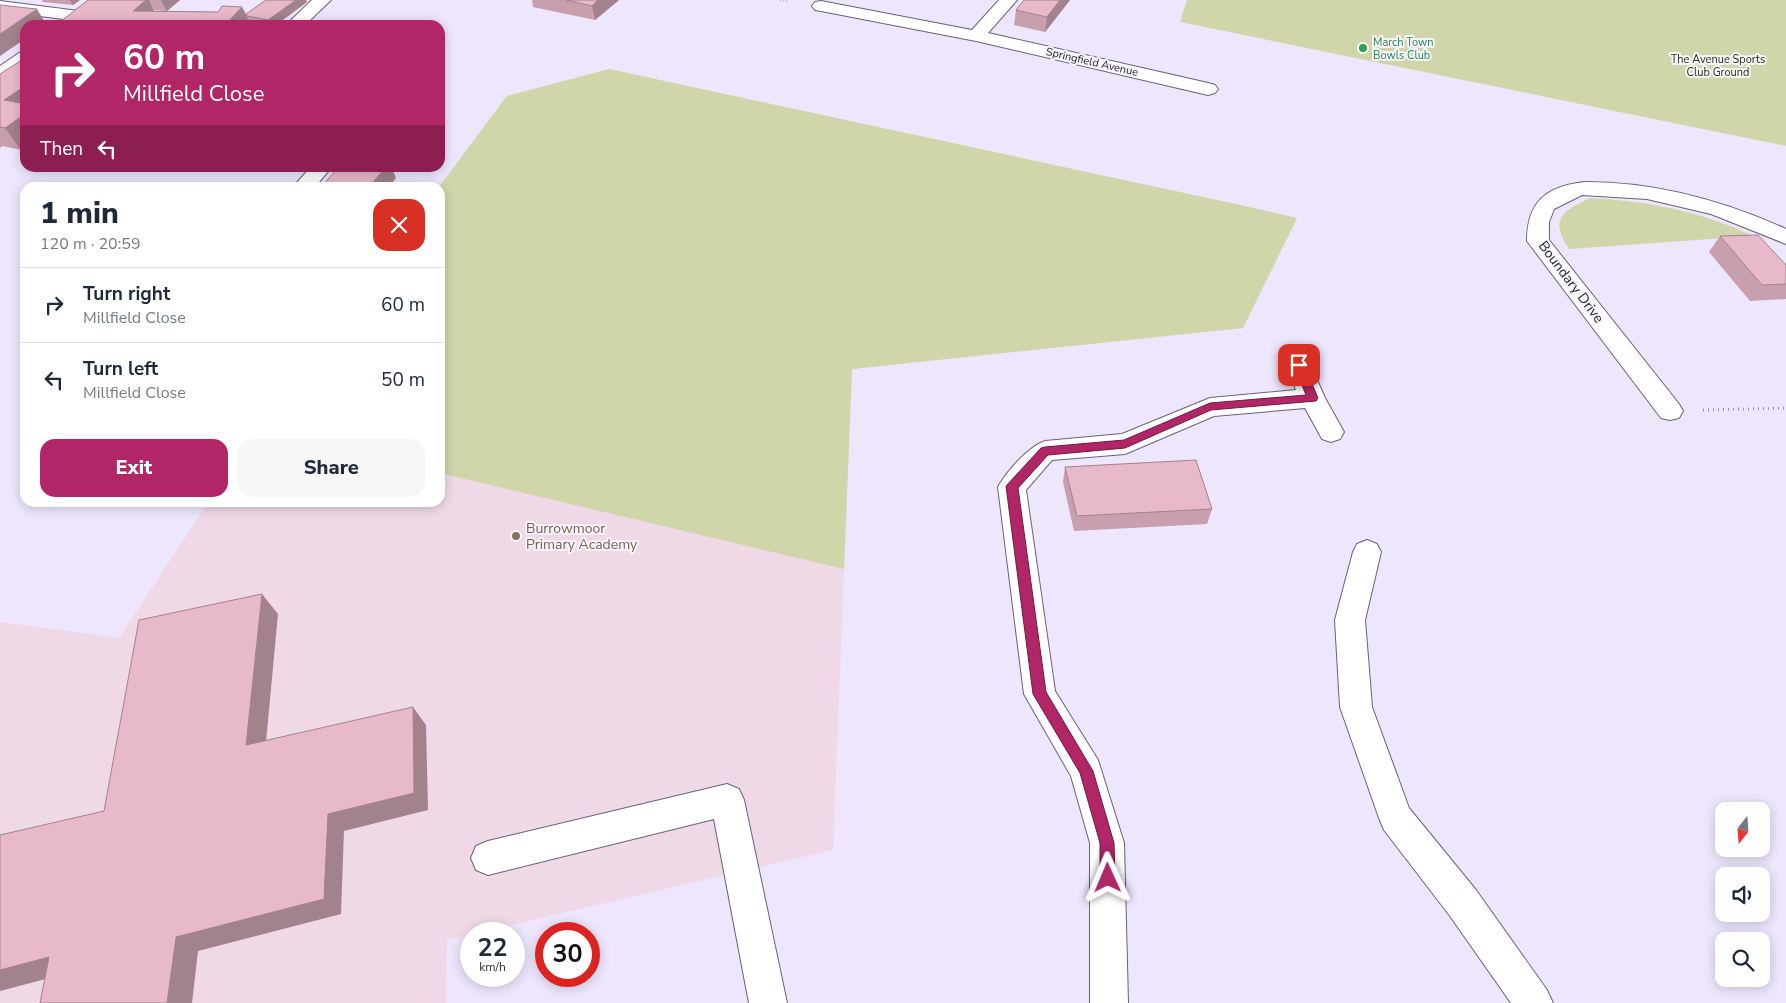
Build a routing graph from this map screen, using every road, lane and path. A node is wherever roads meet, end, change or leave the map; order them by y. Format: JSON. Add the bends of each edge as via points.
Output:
{"nodes":[{"id":1,"x":322,"y":0,"type":"edge"},
{"id":2,"x":1008,"y":0,"type":"edge"},
{"id":3,"x":825,"y":3,"type":"edge"},
{"id":4,"x":0,"y":6,"type":"edge"},
{"id":5,"x":80,"y":15,"type":"edge"},
{"id":6,"x":300,"y":20,"type":"edge"},
{"id":7,"x":976,"y":36,"type":"junction"},
{"id":8,"x":20,"y":61,"type":"edge"},
{"id":9,"x":0,"y":75,"type":"edge"},
{"id":10,"x":1208,"y":89,"type":"dead end"},
{"id":11,"x":317,"y":172,"type":"edge"},
{"id":12,"x":308,"y":182,"type":"edge"},
{"id":13,"x":1786,"y":237,"type":"edge"},
{"id":14,"x":1299,"y":365,"type":"dead end"},
{"id":15,"x":1312,"y":398,"type":"junction"},
{"id":16,"x":1786,"y":408,"type":"edge"},
{"id":17,"x":1670,"y":411,"type":"joint"},
{"id":18,"x":1330,"y":432,"type":"dead end"},
{"id":19,"x":1367,"y":552,"type":"dead end"},
{"id":20,"x":488,"y":858,"type":"dead end"},
{"id":21,"x":768,"y":1003,"type":"edge"},
{"id":22,"x":1110,"y":1003,"type":"edge"},
{"id":23,"x":1534,"y":1003,"type":"edge"}],
"edges":[{"from":1,"to":6,"type":"street"},
{"from":2,"to":7,"type":"street"},
{"from":3,"to":7,"type":"street","name":"Springfield Avenue"},
{"from":4,"to":5,"type":"street"},
{"from":7,"to":10,"type":"street","name":"Springfield Avenue"},
{"from":8,"to":9,"type":"street"},
{"from":11,"to":12,"type":"street"},
{"from":13,"to":17,"type":"street","name":"Boundary Drive","via":[[1751,220],[1709,206],[1615,189],[1576,190],[1545,205],[1538,222],[1538,242]]},
{"from":14,"to":15,"type":"street"},
{"from":15,"to":18,"type":"street"},
{"from":15,"to":22,"type":"street","via":[[1210,407],[1125,444],[1045,451],[1012,486],[1040,694],[1086,771],[1107,843]]},
{"from":16,"to":17,"type":"path"},
{"from":19,"to":23,"type":"street","via":[[1350,620],[1356,707],[1396,818],[1463,902]]},
{"from":20,"to":21,"type":"street","via":[[727,800]]}]}
